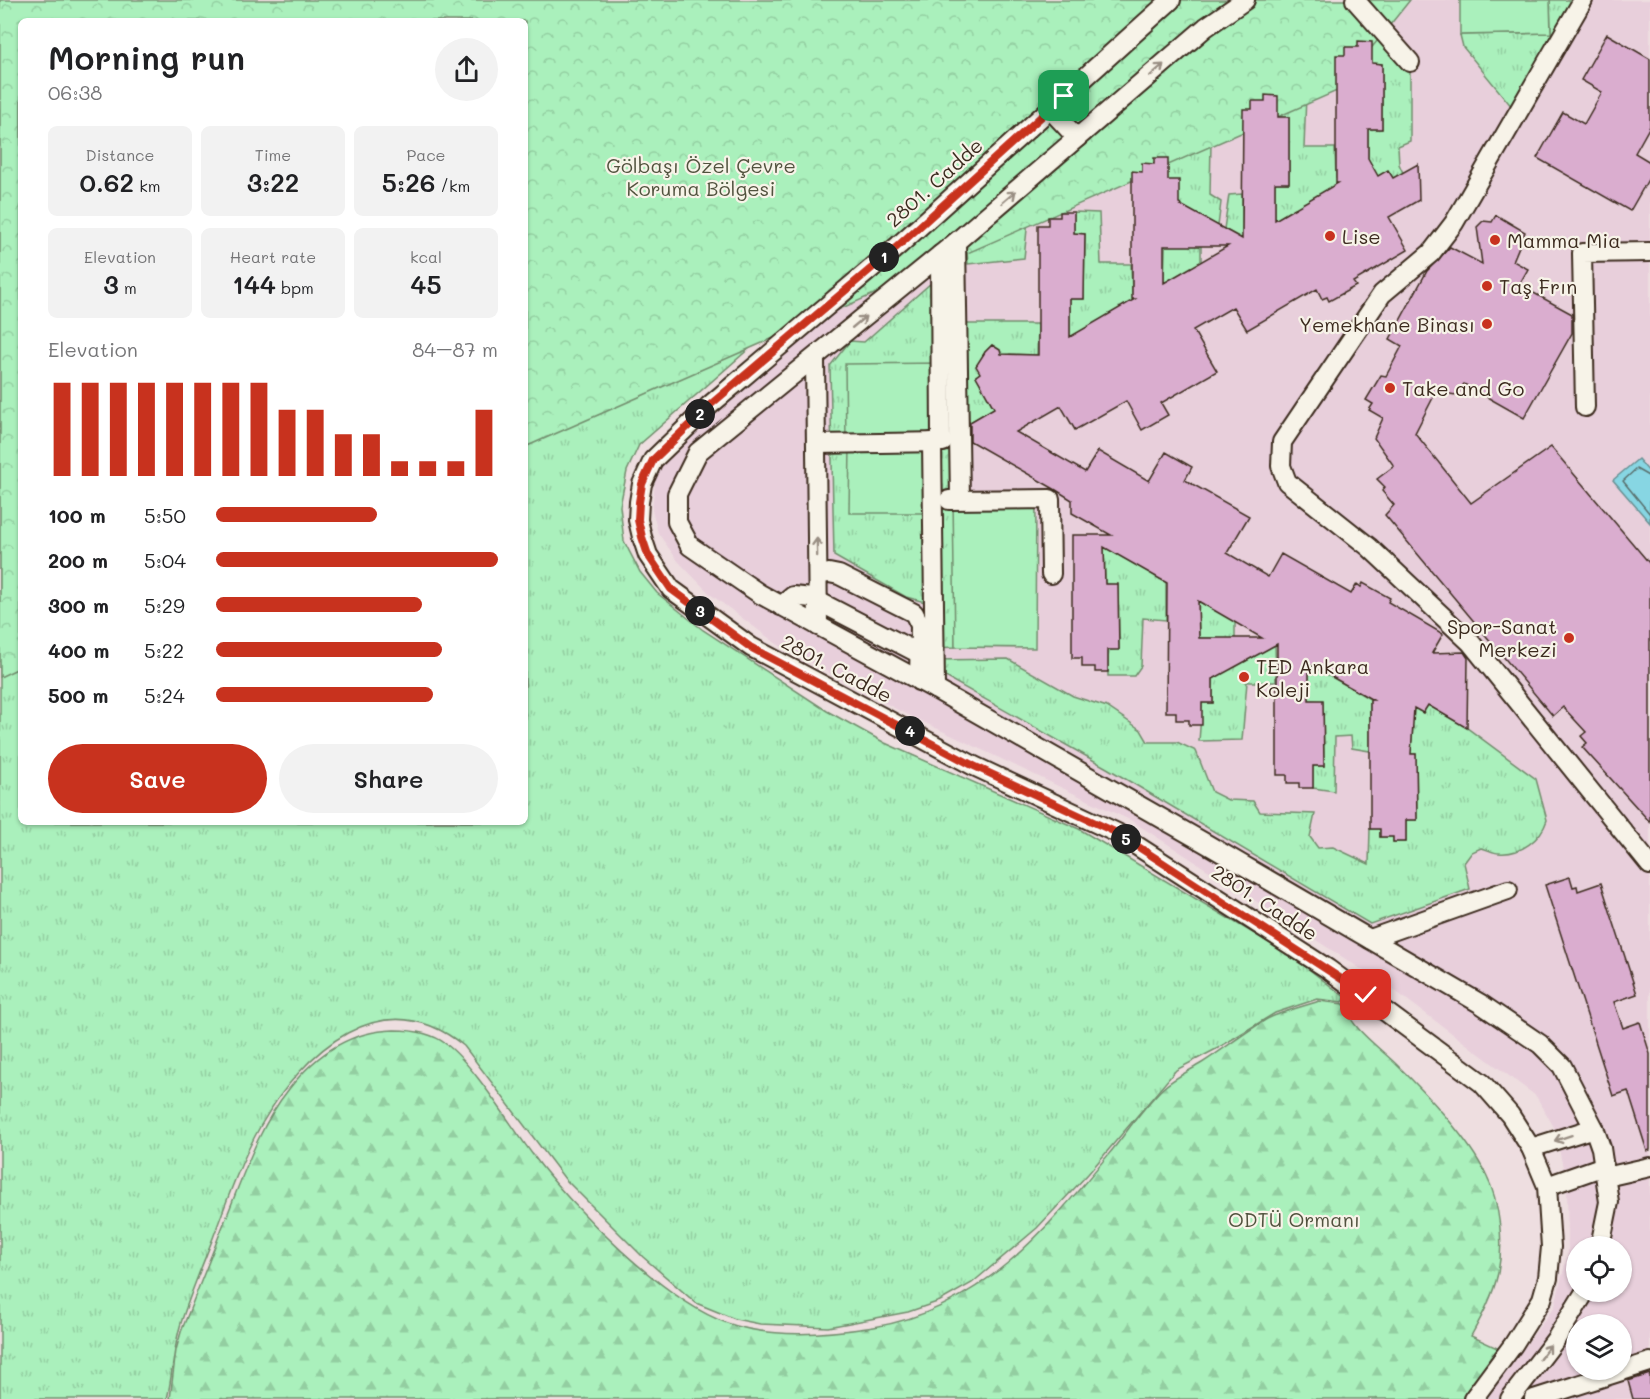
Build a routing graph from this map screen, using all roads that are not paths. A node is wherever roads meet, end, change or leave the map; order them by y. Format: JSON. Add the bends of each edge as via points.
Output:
{"nodes":[{"id":1,"x":1171,"y":0,"type":"edge"},
{"id":2,"x":1245,"y":0,"type":"edge"},
{"id":3,"x":1354,"y":0,"type":"edge"},
{"id":4,"x":1583,"y":0,"type":"edge"},
{"id":5,"x":1410,"y":62,"type":"dead end"},
{"id":6,"x":1050,"y":109,"type":"junction"},
{"id":7,"x":1077,"y":138,"type":"junction"},
{"id":8,"x":956,"y":242,"type":"junction"},
{"id":9,"x":1650,"y":252,"type":"edge"},
{"id":10,"x":940,"y":255,"type":"junction"},
{"id":11,"x":814,"y":360,"type":"junction"},
{"id":12,"x":1585,"y":407,"type":"dead end"},
{"id":13,"x":944,"y":442,"type":"junction"},
{"id":14,"x":816,"y":444,"type":"junction"},
{"id":15,"x":960,"y":499,"type":"junction"},
{"id":16,"x":932,"y":500,"type":"junction"},
{"id":17,"x":1051,"y":574,"type":"dead end"},
{"id":18,"x":818,"y":575,"type":"junction"},
{"id":19,"x":818,"y":601,"type":"junction"},
{"id":20,"x":781,"y":606,"type":"junction"},
{"id":21,"x":818,"y":626,"type":"junction"},
{"id":22,"x":920,"y":654,"type":"junction"},
{"id":23,"x":927,"y":685,"type":"junction"},
{"id":24,"x":1650,"y":865,"type":"edge"},
{"id":25,"x":1508,"y":890,"type":"dead end"},
{"id":26,"x":1370,"y":939,"type":"junction"},
{"id":27,"x":1594,"y":1128,"type":"junction"},
{"id":28,"x":1531,"y":1148,"type":"junction"},
{"id":29,"x":1650,"y":1167,"type":"edge"},
{"id":30,"x":1605,"y":1172,"type":"junction"},
{"id":31,"x":1547,"y":1186,"type":"junction"},
{"id":32,"x":1602,"y":1236,"type":"edge"},
{"id":33,"x":1579,"y":1302,"type":"edge"},
{"id":34,"x":1650,"y":1362,"type":"edge"},
{"id":35,"x":1473,"y":1399,"type":"edge"},
{"id":36,"x":1510,"y":1399,"type":"edge"},
{"id":37,"x":1534,"y":1399,"type":"edge"}],
"edges":[{"from":1,"to":6,"type":"street","name":"2801. Cadde"},
{"from":7,"to":2,"type":"street","one_way":true,"via":[[1206,27]]},
{"from":3,"to":5,"type":"street"},
{"from":4,"to":24,"type":"street","via":[[1454,223],[1431,253],[1382,294],[1282,442],[1281,466],[1287,482],[1369,547],[1471,643]]},
{"from":6,"to":7,"type":"street"},
{"from":6,"to":28,"type":"street","name":"2801. Cadde","via":[[899,245],[710,405],[653,460],[642,484],[638,520],[648,555],[671,589],[750,647],[974,766],[1117,833],[1328,969],[1482,1083],[1510,1115]]},
{"from":8,"to":7,"type":"street","one_way":true},
{"from":8,"to":10,"type":"street"},
{"from":8,"to":13,"type":"street"},
{"from":9,"to":12,"type":"street","via":[[1582,253]]},
{"from":11,"to":10,"type":"street","one_way":true},
{"from":10,"to":13,"type":"street"},
{"from":11,"to":14,"type":"street"},
{"from":11,"to":20,"type":"street","via":[[698,452],[677,494],[677,522],[690,546]]},
{"from":13,"to":14,"type":"street"},
{"from":13,"to":15,"type":"street"},
{"from":13,"to":16,"type":"street"},
{"from":18,"to":14,"type":"street","one_way":true},
{"from":15,"to":16,"type":"street"},
{"from":15,"to":17,"type":"street","via":[[1050,499]]},
{"from":16,"to":23,"type":"street"},
{"from":18,"to":19,"type":"street"},
{"from":18,"to":22,"type":"street","via":[[839,575],[914,613],[919,619]]},
{"from":19,"to":20,"type":"street","via":[[793,596]]},
{"from":19,"to":21,"type":"street"},
{"from":19,"to":22,"type":"street"},
{"from":20,"to":21,"type":"street"},
{"from":21,"to":23,"type":"street"},
{"from":22,"to":23,"type":"street"},
{"from":23,"to":26,"type":"street"},
{"from":25,"to":26,"type":"street"},
{"from":26,"to":27,"type":"street","via":[[1481,1004],[1540,1044],[1562,1066]]},
{"from":27,"to":28,"type":"street","one_way":true},
{"from":27,"to":30,"type":"street"},
{"from":28,"to":31,"type":"street","name":"2801. Cadde"},
{"from":29,"to":30,"type":"street"},
{"from":30,"to":31,"type":"street"},
{"from":30,"to":32,"type":"street","via":[[1610,1202]]},
{"from":31,"to":35,"type":"street","name":"2801. Cadde","via":[[1551,1247],[1542,1299]]},
{"from":36,"to":33,"type":"street","one_way":true},
{"from":34,"to":37,"type":"street"}]}
